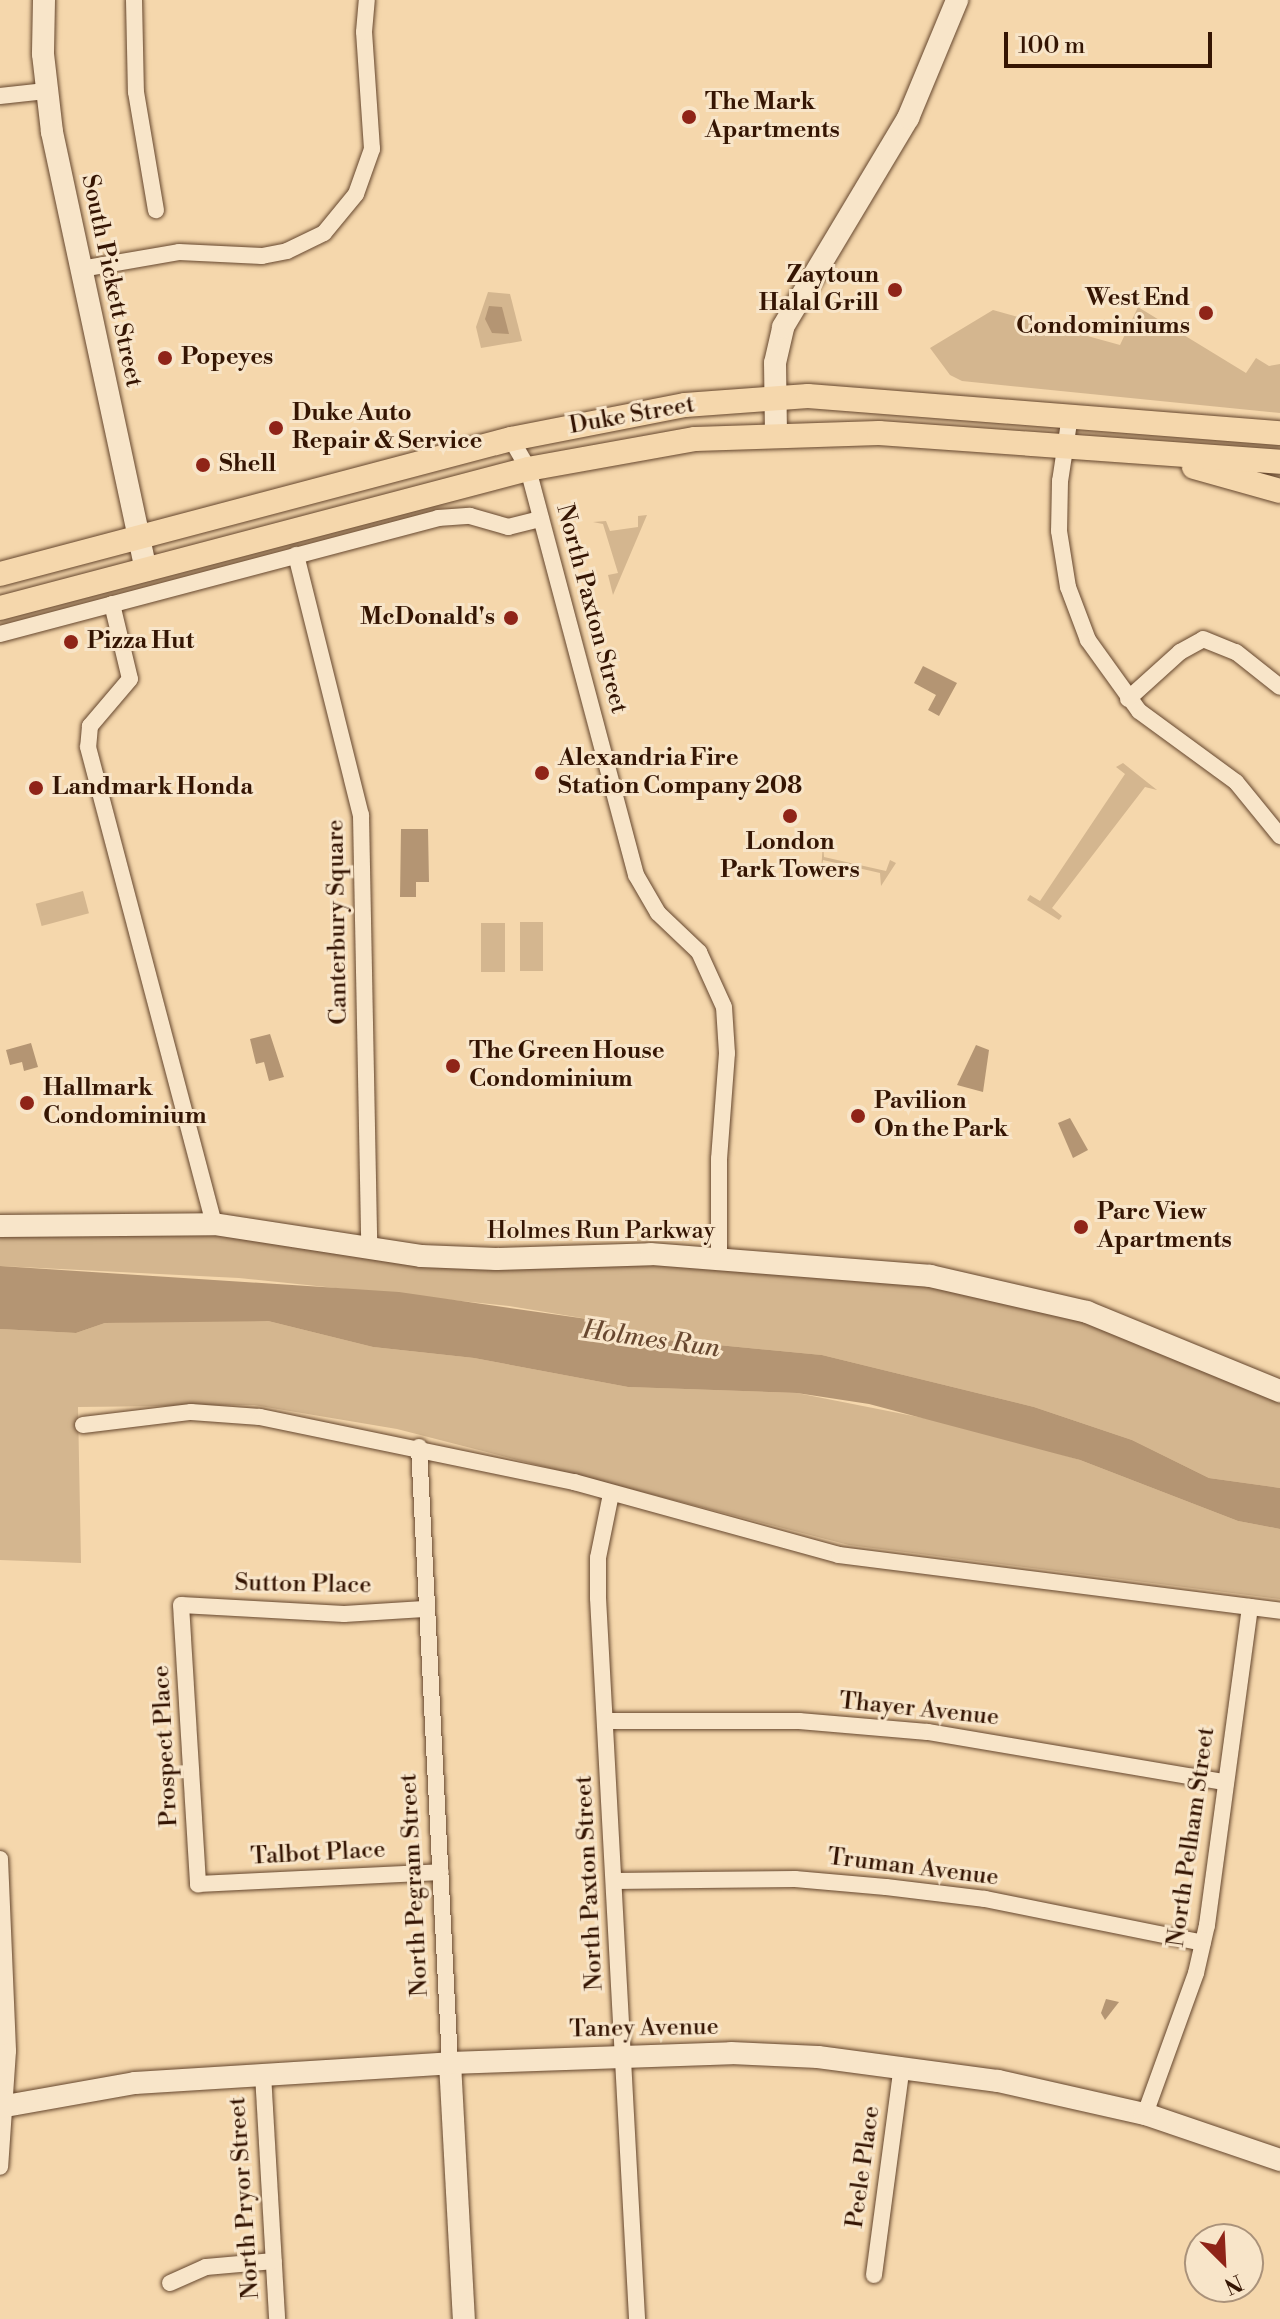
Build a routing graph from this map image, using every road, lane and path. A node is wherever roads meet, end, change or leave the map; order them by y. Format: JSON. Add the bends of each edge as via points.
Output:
{"nodes":[{"id":1,"x":44,"y":0,"type":"edge"},
{"id":2,"x":134,"y":0,"type":"edge"},
{"id":3,"x":367,"y":0,"type":"edge"},
{"id":4,"x":957,"y":0,"type":"edge"},
{"id":5,"x":46,"y":91,"type":"junction"},
{"id":6,"x":0,"y":96,"type":"edge"},
{"id":7,"x":156,"y":210,"type":"dead end"},
{"id":8,"x":81,"y":269,"type":"junction"},
{"id":9,"x":773,"y":398,"type":"junction"},
{"id":10,"x":1070,"y":416,"type":"junction"},
{"id":11,"x":1280,"y":433,"type":"edge"},
{"id":12,"x":776,"y":434,"type":"junction"},
{"id":13,"x":521,"y":437,"type":"junction"},
{"id":14,"x":1065,"y":449,"type":"junction"},
{"id":15,"x":1146,"y":453,"type":"junction"},
{"id":16,"x":1280,"y":462,"type":"edge"},
{"id":17,"x":528,"y":469,"type":"junction"},
{"id":18,"x":1280,"y":491,"type":"edge"},
{"id":19,"x":541,"y":519,"type":"junction"},
{"id":20,"x":139,"y":537,"type":"junction"},
{"id":21,"x":296,"y":555,"type":"junction"},
{"id":22,"x":146,"y":570,"type":"junction"},
{"id":23,"x":0,"y":574,"type":"edge"},
{"id":24,"x":112,"y":604,"type":"junction"},
{"id":25,"x":0,"y":608,"type":"edge"},
{"id":26,"x":0,"y":634,"type":"edge"},
{"id":27,"x":1280,"y":687,"type":"edge"},
{"id":28,"x":1128,"y":699,"type":"junction"},
{"id":29,"x":1280,"y":836,"type":"edge"},
{"id":30,"x":214,"y":1224,"type":"junction"},
{"id":31,"x":0,"y":1226,"type":"edge"},
{"id":32,"x":369,"y":1246,"type":"junction"},
{"id":33,"x":719,"y":1257,"type":"junction"},
{"id":34,"x":1280,"y":1391,"type":"edge"},
{"id":35,"x":83,"y":1425,"type":"dead end"},
{"id":36,"x":419,"y":1447,"type":"junction"},
{"id":37,"x":611,"y":1494,"type":"junction"},
{"id":38,"x":181,"y":1605,"type":"joint"},
{"id":39,"x":1250,"y":1607,"type":"junction"},
{"id":40,"x":424,"y":1609,"type":"junction"},
{"id":41,"x":1280,"y":1611,"type":"edge"},
{"id":42,"x":606,"y":1721,"type":"junction"},
{"id":43,"x":1224,"y":1782,"type":"junction"},
{"id":44,"x":0,"y":1859,"type":"edge"},
{"id":45,"x":441,"y":1872,"type":"junction"},
{"id":46,"x":614,"y":1881,"type":"junction"},
{"id":47,"x":198,"y":1884,"type":"joint"},
{"id":48,"x":1203,"y":1943,"type":"junction"},
{"id":49,"x":625,"y":2054,"type":"junction"},
{"id":50,"x":450,"y":2063,"type":"junction"},
{"id":51,"x":902,"y":2066,"type":"junction"},
{"id":52,"x":263,"y":2074,"type":"junction"},
{"id":53,"x":3,"y":2106,"type":"edge"},
{"id":54,"x":1145,"y":2114,"type":"junction"},
{"id":55,"x":1280,"y":2160,"type":"edge"},
{"id":56,"x":0,"y":2167,"type":"edge"},
{"id":57,"x":274,"y":2261,"type":"junction"},
{"id":58,"x":874,"y":2275,"type":"dead end"},
{"id":59,"x":170,"y":2283,"type":"dead end"},
{"id":60,"x":277,"y":2319,"type":"edge"},
{"id":61,"x":464,"y":2319,"type":"edge"},
{"id":62,"x":637,"y":2319,"type":"edge"}],
"edges":[{"from":1,"to":5,"type":"street","name":"South Pickett Street"},
{"from":2,"to":7,"type":"street","via":[[136,92]]},
{"from":3,"to":8,"type":"street","via":[[364,32],[372,149],[356,194],[332,225],[305,244],[275,254],[179,252]]},
{"from":4,"to":9,"type":"street","via":[[919,97],[790,310],[777,350]]},
{"from":5,"to":6,"type":"street"},
{"from":5,"to":8,"type":"street","name":"South Pickett Street"},
{"from":8,"to":20,"type":"street","name":"South Pickett Street"},
{"from":9,"to":10,"type":"main road","name":"Duke Street","via":[[872,399]]},
{"from":9,"to":12,"type":"street"},
{"from":9,"to":13,"type":"main road","name":"Duke Street","via":[[648,410]]},
{"from":10,"to":11,"type":"main road","name":"Duke Street"},
{"from":10,"to":14,"type":"street"},
{"from":12,"to":14,"type":"main road","name":"Duke Street","via":[[879,433]]},
{"from":12,"to":17,"type":"main road","name":"Duke Street","via":[[679,440]]},
{"from":13,"to":17,"type":"street","name":"North Paxton Street"},
{"from":13,"to":20,"type":"main road","name":"Duke Street"},
{"from":14,"to":15,"type":"main road","name":"Duke Street"},
{"from":14,"to":28,"type":"street","via":[[1059,531],[1068,587],[1088,640]]},
{"from":15,"to":16,"type":"main road","name":"Duke Street"},
{"from":15,"to":18,"type":"main road"},
{"from":17,"to":19,"type":"street","name":"North Paxton Street"},
{"from":17,"to":22,"type":"main road","name":"Duke Street"},
{"from":19,"to":21,"type":"street","via":[[508,527],[478,517],[448,516]]},
{"from":19,"to":33,"type":"street","name":"North Paxton Street","via":[[636,875],[658,913],[699,952],[724,1007]]},
{"from":20,"to":22,"type":"street","name":"South Pickett Street"},
{"from":20,"to":23,"type":"main road","name":"Duke Street"},
{"from":21,"to":24,"type":"street"},
{"from":21,"to":32,"type":"street","name":"Canterbury Square","via":[[361,815]]},
{"from":22,"to":25,"type":"main road","name":"Duke Street"},
{"from":24,"to":26,"type":"street"},
{"from":24,"to":30,"type":"street","via":[[130,679],[90,726],[88,747]]},
{"from":27,"to":28,"type":"street","via":[[1236,652],[1203,639],[1180,652]]},
{"from":28,"to":29,"type":"street","via":[[1236,782]]},
{"from":30,"to":31,"type":"street","name":"Holmes Run Parkway"},
{"from":30,"to":32,"type":"street","name":"Holmes Run Parkway"},
{"from":32,"to":33,"type":"street","name":"Holmes Run Parkway","via":[[482,1259]]},
{"from":33,"to":34,"type":"street","name":"Holmes Run Parkway","via":[[930,1276],[1029,1295],[1123,1324]]},
{"from":35,"to":36,"type":"street","via":[[225,1413]]},
{"from":36,"to":37,"type":"street"},
{"from":36,"to":40,"type":"street","name":"North Pegram Street"},
{"from":37,"to":39,"type":"street","via":[[839,1555]]},
{"from":37,"to":42,"type":"street","name":"North Paxton Street","via":[[598,1558]]},
{"from":38,"to":40,"type":"street","name":"Sutton Place","via":[[344,1614]]},
{"from":38,"to":47,"type":"street","name":"Prospect Place"},
{"from":39,"to":41,"type":"street"},
{"from":39,"to":43,"type":"street","name":"North Pelham Street"},
{"from":40,"to":45,"type":"street","name":"North Pegram Street"},
{"from":42,"to":43,"type":"street","name":"Thayer Avenue","via":[[799,1721],[914,1731]]},
{"from":42,"to":46,"type":"street","name":"North Paxton Street"},
{"from":43,"to":48,"type":"street","name":"North Pelham Street"},
{"from":44,"to":53,"type":"street"},
{"from":45,"to":47,"type":"street","name":"Talbot Place"},
{"from":45,"to":50,"type":"street","name":"North Pegram Street"},
{"from":46,"to":48,"type":"street","name":"Truman Avenue","via":[[795,1879],[898,1888],[985,1899]]},
{"from":46,"to":49,"type":"street","name":"North Paxton Street"},
{"from":48,"to":54,"type":"street","name":"North Pelham Street"},
{"from":49,"to":50,"type":"street","name":"Taney Avenue"},
{"from":49,"to":51,"type":"street","name":"Taney Avenue","via":[[818,2057]]},
{"from":49,"to":62,"type":"street","name":"North Paxton Street"},
{"from":50,"to":52,"type":"street","name":"Taney Avenue"},
{"from":50,"to":61,"type":"street","name":"North Pegram Street"},
{"from":51,"to":54,"type":"street","name":"Taney Avenue"},
{"from":51,"to":58,"type":"street","name":"Peele Place"},
{"from":52,"to":53,"type":"street","name":"Taney Avenue","via":[[135,2083]]},
{"from":52,"to":57,"type":"street","name":"North Pryor Street"},
{"from":53,"to":56,"type":"street"},
{"from":54,"to":55,"type":"street","name":"Taney Avenue"},
{"from":57,"to":59,"type":"street","via":[[206,2267]]},
{"from":57,"to":60,"type":"street","name":"North Pryor Street"}]}
